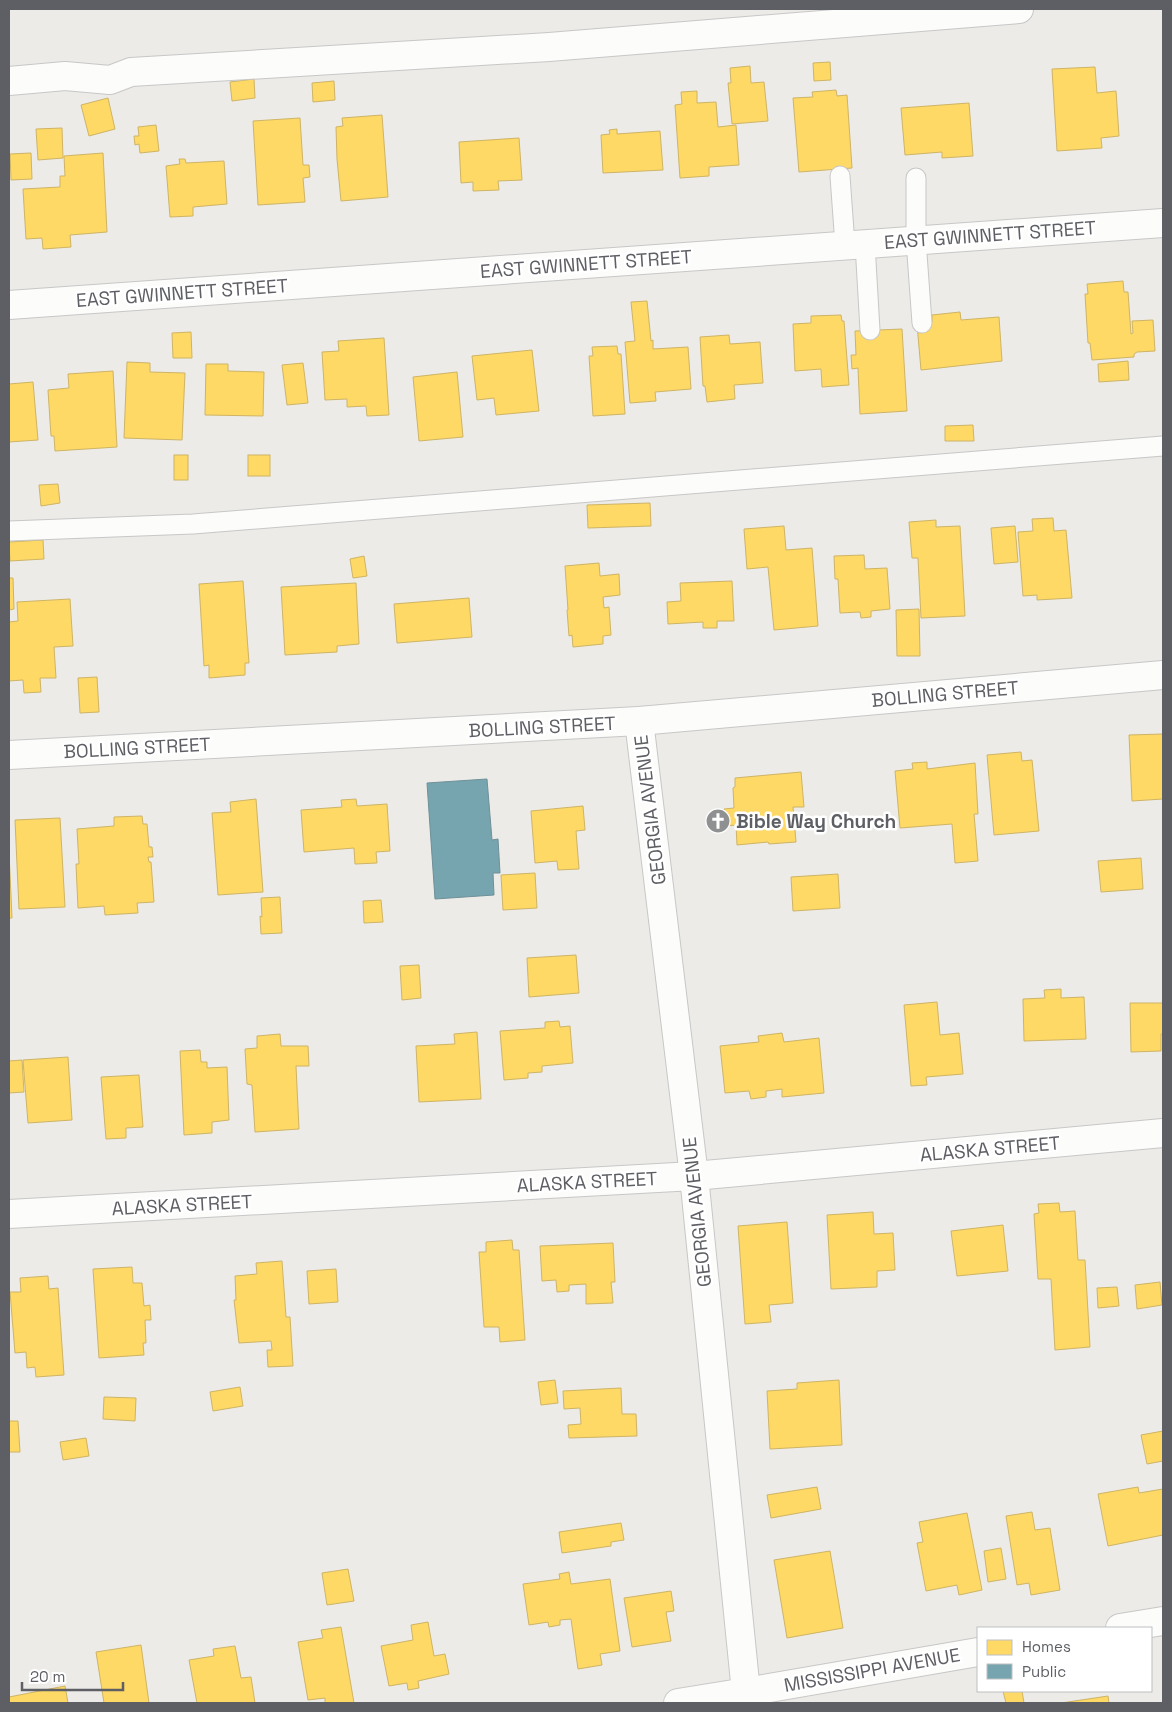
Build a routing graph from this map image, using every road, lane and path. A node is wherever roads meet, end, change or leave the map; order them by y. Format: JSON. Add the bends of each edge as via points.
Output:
{"nodes":[{"id":1,"x":1019,"y":9,"type":"edge"},
{"id":2,"x":9,"y":81,"type":"edge"},
{"id":3,"x":840,"y":176,"type":"dead end"},
{"id":4,"x":916,"y":178,"type":"dead end"},
{"id":5,"x":1163,"y":223,"type":"edge"},
{"id":6,"x":916,"y":240,"type":"junction"},
{"id":7,"x":855,"y":245,"type":"junction"},
{"id":8,"x":9,"y":305,"type":"edge"},
{"id":9,"x":922,"y":323,"type":"dead end"},
{"id":10,"x":870,"y":330,"type":"dead end"},
{"id":11,"x":1163,"y":446,"type":"edge"},
{"id":12,"x":9,"y":531,"type":"edge"},
{"id":13,"x":1163,"y":675,"type":"edge"},
{"id":14,"x":639,"y":721,"type":"junction"},
{"id":15,"x":9,"y":755,"type":"edge"},
{"id":16,"x":1163,"y":1133,"type":"edge"},
{"id":17,"x":694,"y":1176,"type":"junction"},
{"id":18,"x":9,"y":1214,"type":"edge"},
{"id":19,"x":1163,"y":1621,"type":"edge"},
{"id":20,"x":1126,"y":1627,"type":"edge"},
{"id":21,"x":977,"y":1652,"type":"edge"},
{"id":22,"x":747,"y":1697,"type":"edge"},
{"id":23,"x":678,"y":1703,"type":"edge"}],
"edges":[{"from":1,"to":2,"type":"street","via":[[549,47],[131,72],[110,80],[64,76]]},
{"from":3,"to":7,"type":"lane"},
{"from":4,"to":6,"type":"lane"},
{"from":5,"to":6,"type":"street","name":"EAST GWINNETT STREET"},
{"from":6,"to":7,"type":"street","name":"EAST GWINNETT STREET"},
{"from":6,"to":9,"type":"lane"},
{"from":7,"to":8,"type":"street","name":"EAST GWINNETT STREET"},
{"from":7,"to":10,"type":"lane"},
{"from":11,"to":12,"type":"lane","via":[[193,524]]},
{"from":13,"to":14,"type":"street","name":"BOLLING STREET"},
{"from":14,"to":15,"type":"street","name":"BOLLING STREET"},
{"from":14,"to":17,"type":"street","name":"GEORGIA AVENUE"},
{"from":16,"to":17,"type":"street","name":"ALASKA STREET"},
{"from":17,"to":18,"type":"street","name":"ALASKA STREET"},
{"from":17,"to":22,"type":"street","name":"GEORGIA AVENUE"},
{"from":19,"to":20,"type":"street"},
{"from":21,"to":22,"type":"street","name":"MISSISSIPPI AVENUE"},
{"from":22,"to":23,"type":"street","name":"MISSISSIPPI AVENUE"}]}
